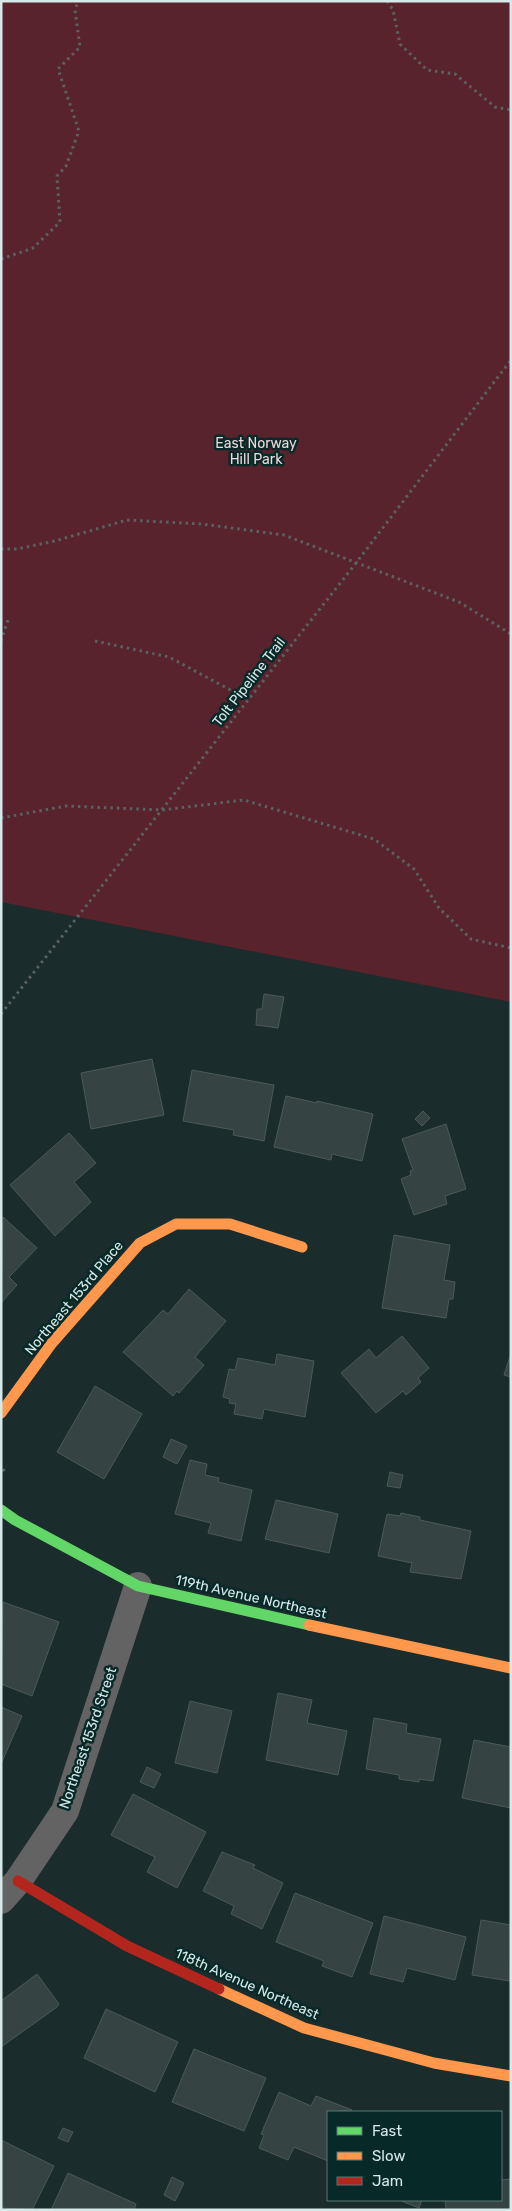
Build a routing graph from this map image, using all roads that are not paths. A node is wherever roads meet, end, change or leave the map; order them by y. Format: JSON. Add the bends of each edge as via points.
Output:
{"nodes":[{"id":1,"x":302,"y":1247,"type":"dead end"},
{"id":2,"x":1,"y":1413,"type":"edge"},
{"id":3,"x":1,"y":1510,"type":"edge"},
{"id":4,"x":138,"y":1586,"type":"junction"},
{"id":5,"x":511,"y":1668,"type":"edge"},
{"id":6,"x":10,"y":1891,"type":"edge"},
{"id":7,"x":511,"y":2076,"type":"edge"}],
"edges":[{"from":1,"to":2,"type":"street","name":"Northeast 153rd Place","via":[[230,1224],[176,1224],[140,1243],[52,1343]]},
{"from":3,"to":4,"type":"street","name":"119th Avenue Northeast"},
{"from":4,"to":5,"type":"street","name":"119th Avenue Northeast"},
{"from":4,"to":6,"type":"street","name":"Northeast 153rd Street","via":[[65,1811]]},
{"from":6,"to":7,"type":"street","name":"118th Avenue Northeast","via":[[304,2028],[434,2063]]}]}
